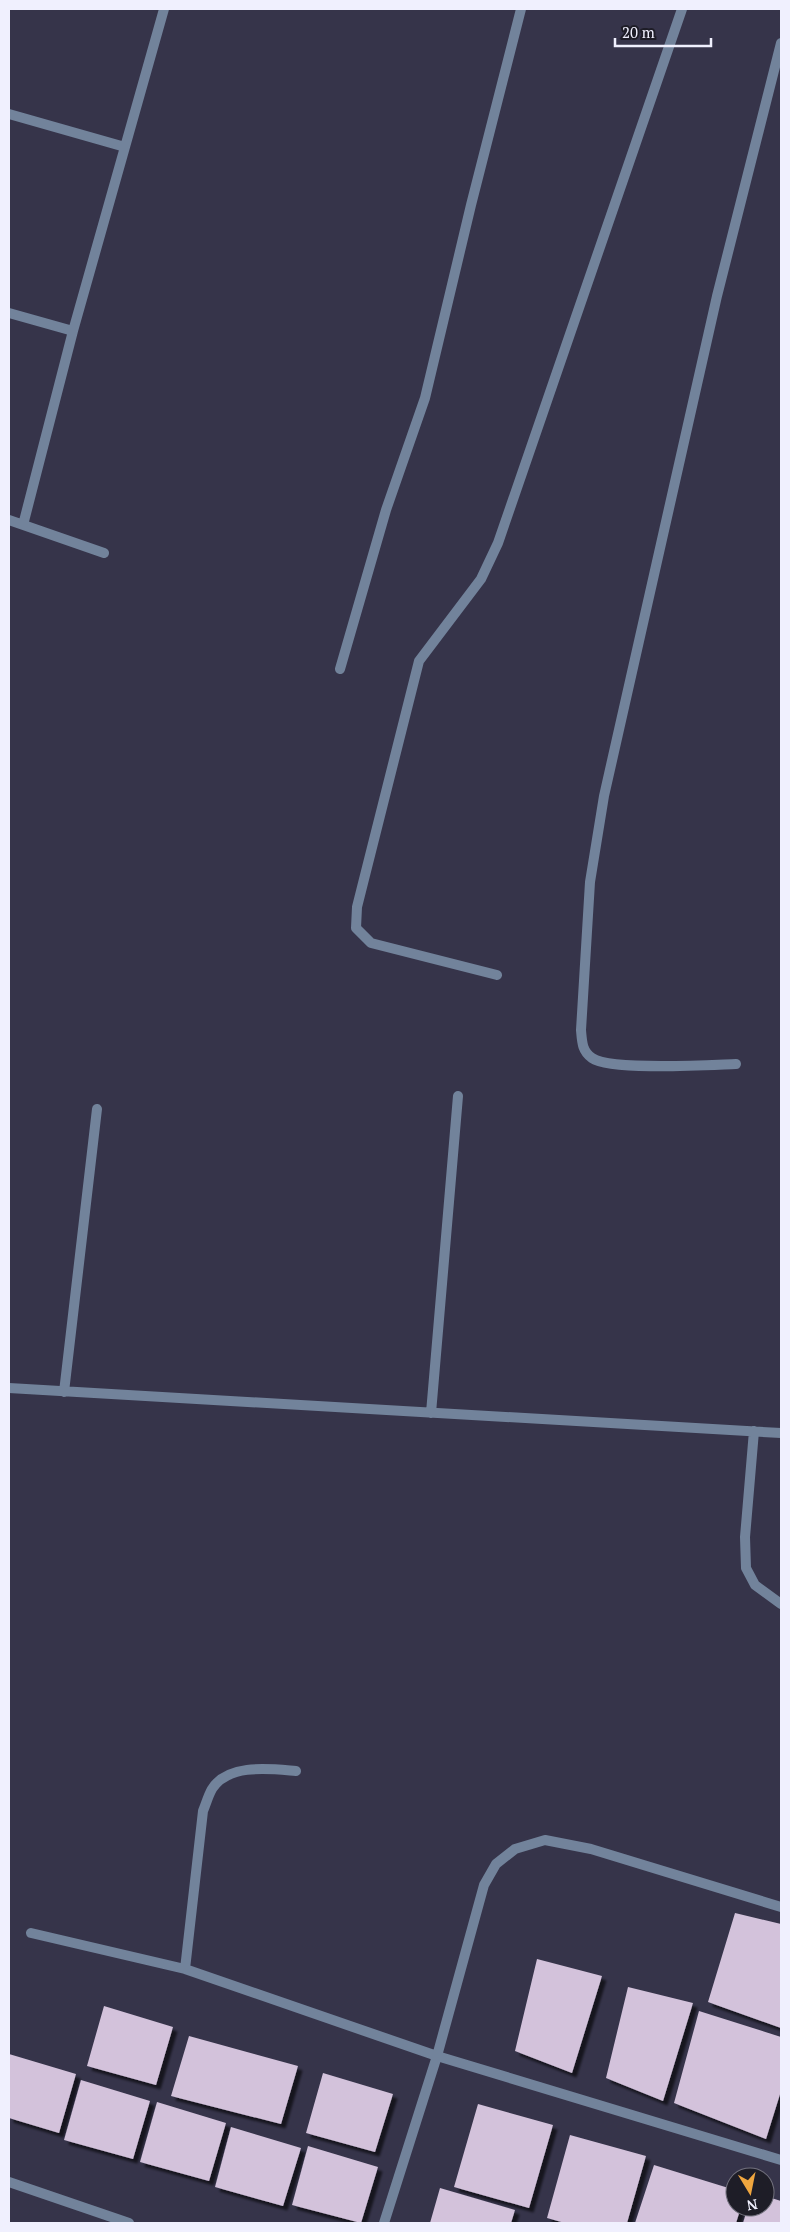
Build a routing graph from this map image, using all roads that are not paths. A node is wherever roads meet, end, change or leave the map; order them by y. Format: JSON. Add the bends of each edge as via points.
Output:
{"nodes":[{"id":1,"x":164,"y":9,"type":"edge"},
{"id":2,"x":521,"y":9,"type":"edge"},
{"id":3,"x":682,"y":9,"type":"edge"},
{"id":4,"x":781,"y":43,"type":"edge"},
{"id":5,"x":9,"y":114,"type":"edge"},
{"id":6,"x":125,"y":147,"type":"junction"},
{"id":7,"x":9,"y":313,"type":"edge"},
{"id":8,"x":73,"y":331,"type":"junction"},
{"id":9,"x":9,"y":520,"type":"edge"},
{"id":10,"x":23,"y":525,"type":"junction"},
{"id":11,"x":104,"y":553,"type":"dead end"},
{"id":12,"x":340,"y":669,"type":"dead end"},
{"id":13,"x":497,"y":975,"type":"dead end"},
{"id":14,"x":736,"y":1064,"type":"dead end"},
{"id":15,"x":458,"y":1096,"type":"dead end"},
{"id":16,"x":97,"y":1109,"type":"dead end"},
{"id":17,"x":9,"y":1388,"type":"edge"},
{"id":18,"x":64,"y":1392,"type":"junction"},
{"id":19,"x":431,"y":1413,"type":"junction"},
{"id":20,"x":754,"y":1431,"type":"junction"},
{"id":21,"x":781,"y":1433,"type":"edge"},
{"id":22,"x":781,"y":1604,"type":"edge"},
{"id":23,"x":296,"y":1770,"type":"dead end"},
{"id":24,"x":781,"y":1907,"type":"edge"},
{"id":25,"x":31,"y":1933,"type":"dead end"},
{"id":26,"x":185,"y":1969,"type":"junction"},
{"id":27,"x":437,"y":2056,"type":"junction"},
{"id":28,"x":781,"y":2160,"type":"edge"},
{"id":29,"x":9,"y":2182,"type":"edge"},
{"id":30,"x":129,"y":2223,"type":"edge"},
{"id":31,"x":384,"y":2223,"type":"edge"}],
"edges":[{"from":1,"to":6,"type":"street"},
{"from":2,"to":12,"type":"street","via":[[426,398],[386,510]]},
{"from":3,"to":13,"type":"street","via":[[498,543],[481,579],[419,661],[357,906],[356,928],[371,943]]},
{"from":4,"to":14,"type":"street","via":[[717,296],[604,796],[590,882],[581,1030],[583,1048],[593,1058],[613,1065]]},
{"from":5,"to":6,"type":"street"},
{"from":6,"to":8,"type":"street"},
{"from":7,"to":8,"type":"street"},
{"from":8,"to":10,"type":"street"},
{"from":9,"to":10,"type":"street"},
{"from":10,"to":11,"type":"street"},
{"from":15,"to":19,"type":"street"},
{"from":16,"to":18,"type":"street"},
{"from":17,"to":18,"type":"street"},
{"from":18,"to":19,"type":"street"},
{"from":19,"to":20,"type":"street"},
{"from":20,"to":21,"type":"street"},
{"from":20,"to":22,"type":"street","via":[[745,1537],[746,1568],[755,1586]]},
{"from":23,"to":26,"type":"street","via":[[248,1768],[213,1787],[203,1811]]},
{"from":24,"to":27,"type":"street","via":[[545,1840],[515,1849],[496,1864],[484,1885]]},
{"from":25,"to":26,"type":"street"},
{"from":26,"to":27,"type":"street"},
{"from":27,"to":28,"type":"street"},
{"from":27,"to":31,"type":"street"},
{"from":29,"to":30,"type":"street"}]}
